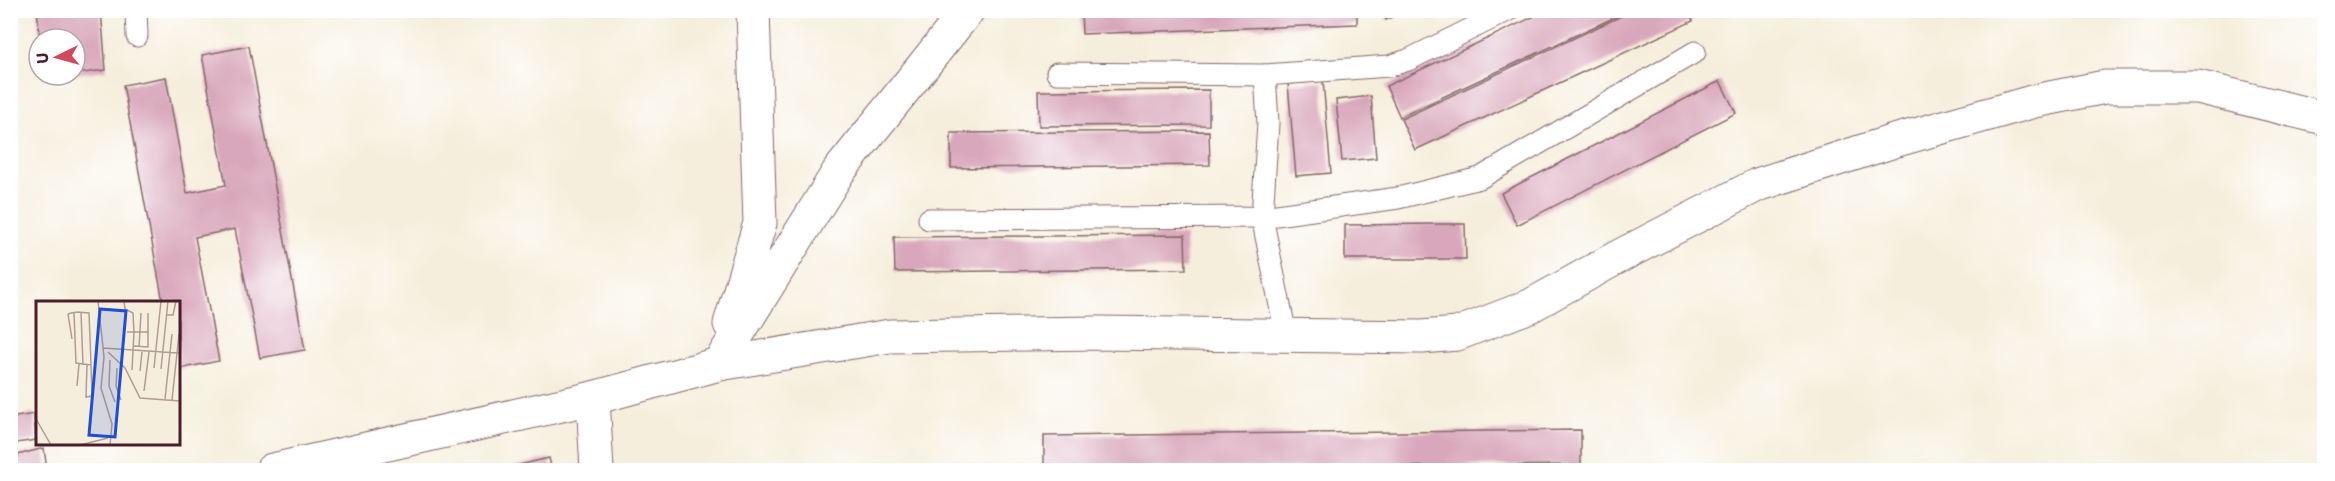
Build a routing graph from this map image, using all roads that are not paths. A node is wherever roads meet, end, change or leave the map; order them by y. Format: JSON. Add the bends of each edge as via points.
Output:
{"nodes":[{"id":1,"x":136,"y":10,"type":"edge"},
{"id":2,"x":753,"y":10,"type":"edge"},
{"id":3,"x":968,"y":10,"type":"edge"},
{"id":4,"x":1509,"y":10,"type":"edge"},
{"id":5,"x":137,"y":36,"type":"dead end"},
{"id":6,"x":1695,"y":52,"type":"dead end"},
{"id":7,"x":1057,"y":73,"type":"dead end"},
{"id":8,"x":1265,"y":75,"type":"junction"},
{"id":9,"x":2325,"y":118,"type":"edge"},
{"id":10,"x":1262,"y":217,"type":"junction"},
{"id":11,"x":929,"y":219,"type":"dead end"},
{"id":12,"x":1286,"y":335,"type":"junction"},
{"id":13,"x":719,"y":364,"type":"junction"},
{"id":14,"x":593,"y":398,"type":"junction"},
{"id":15,"x":272,"y":471,"type":"edge"},
{"id":16,"x":597,"y":471,"type":"edge"}],
"edges":[{"from":1,"to":5,"type":"lane"},
{"from":2,"to":13,"type":"street","via":[[760,224]]},
{"from":3,"to":13,"type":"street","via":[[839,171]]},
{"from":4,"to":8,"type":"lane","via":[[1389,66]]},
{"from":6,"to":10,"type":"lane","via":[[1480,177],[1398,198]]},
{"from":7,"to":8,"type":"lane"},
{"from":8,"to":10,"type":"lane","via":[[1268,123]]},
{"from":9,"to":12,"type":"street","via":[[2198,87],[2105,87],[2035,101],[1757,185],[1530,306],[1457,334]]},
{"from":10,"to":11,"type":"lane"},
{"from":10,"to":12,"type":"lane"},
{"from":12,"to":13,"type":"street","via":[[890,336]]},
{"from":13,"to":14,"type":"street"},
{"from":14,"to":15,"type":"street"},
{"from":14,"to":16,"type":"street"}]}
